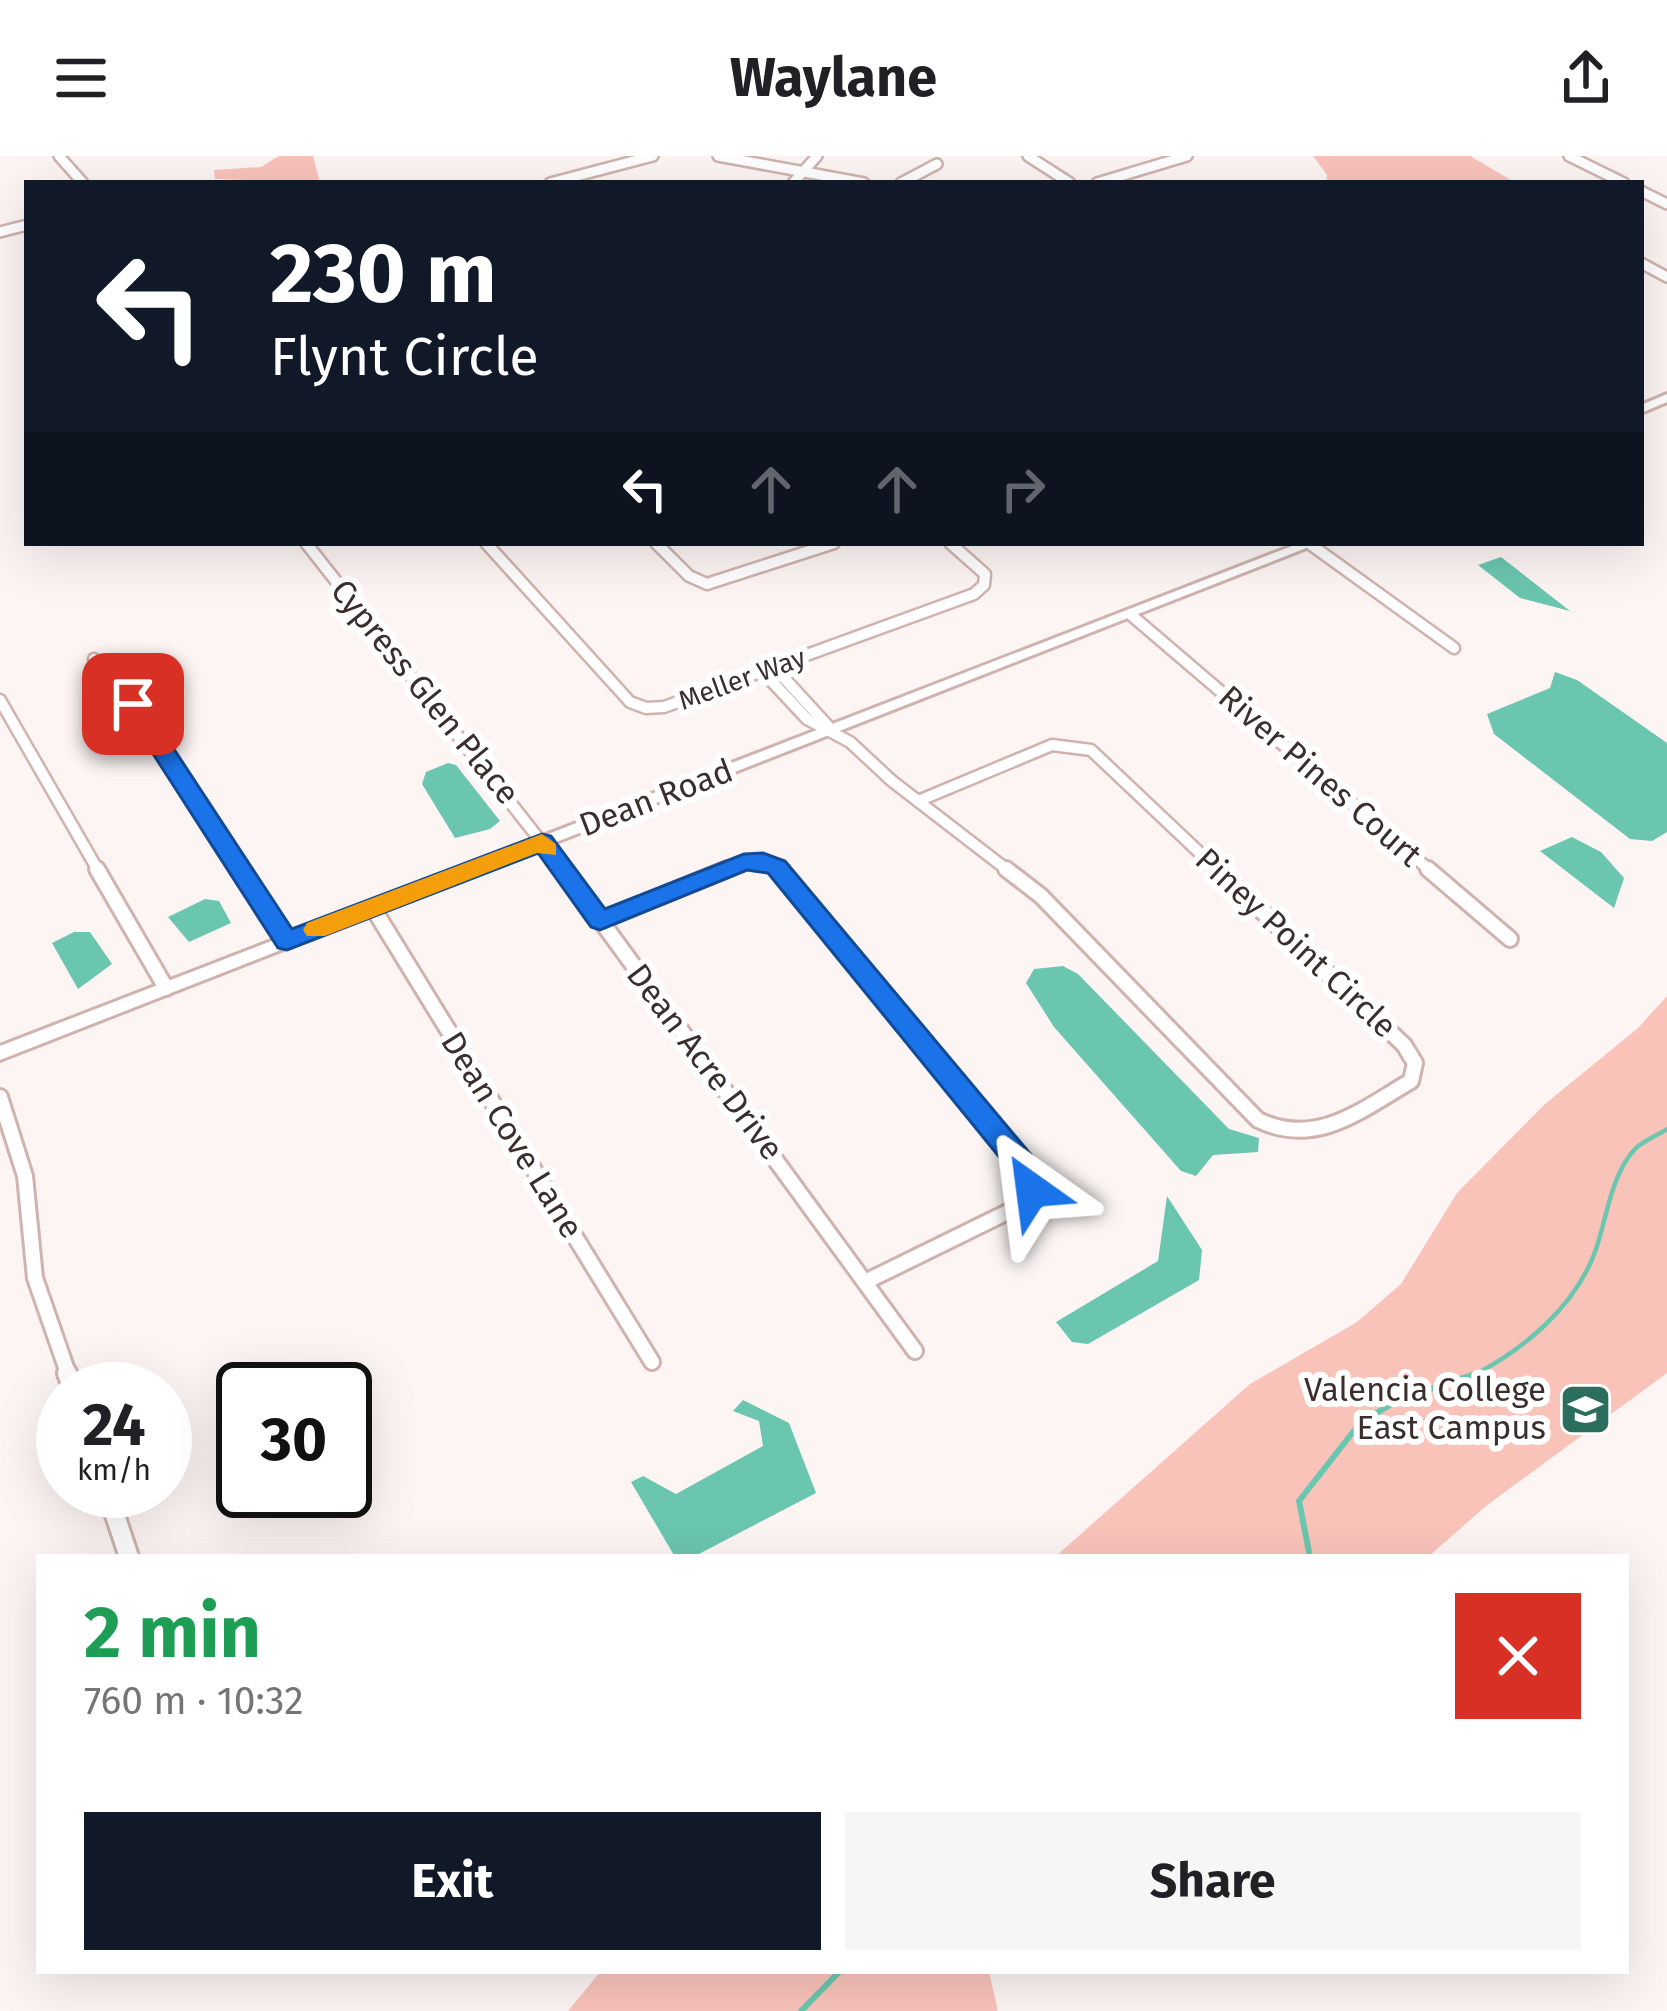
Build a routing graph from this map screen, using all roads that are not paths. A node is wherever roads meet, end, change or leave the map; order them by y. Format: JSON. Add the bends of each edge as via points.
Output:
{"nodes":[{"id":1,"x":59,"y":156,"type":"edge"},
{"id":2,"x":653,"y":156,"type":"edge"},
{"id":3,"x":718,"y":156,"type":"edge"},
{"id":4,"x":817,"y":156,"type":"edge"},
{"id":5,"x":1028,"y":156,"type":"edge"},
{"id":6,"x":1154,"y":156,"type":"edge"},
{"id":7,"x":1187,"y":156,"type":"edge"},
{"id":8,"x":1569,"y":156,"type":"edge"},
{"id":9,"x":1165,"y":163,"type":"junction"},
{"id":10,"x":937,"y":164,"type":"dead end"},
{"id":11,"x":804,"y":170,"type":"junction"},
{"id":12,"x":80,"y":180,"type":"edge"},
{"id":13,"x":561,"y":180,"type":"edge"},
{"id":14,"x":796,"y":180,"type":"edge"},
{"id":15,"x":850,"y":180,"type":"edge"},
{"id":16,"x":907,"y":180,"type":"edge"},
{"id":17,"x":1065,"y":180,"type":"edge"},
{"id":18,"x":1107,"y":180,"type":"edge"},
{"id":19,"x":1618,"y":180,"type":"edge"},
{"id":20,"x":308,"y":546,"type":"edge"},
{"id":21,"x":489,"y":546,"type":"edge"},
{"id":22,"x":659,"y":546,"type":"edge"},
{"id":23,"x":825,"y":546,"type":"edge"},
{"id":24,"x":953,"y":546,"type":"edge"},
{"id":25,"x":1303,"y":546,"type":"edge"},
{"id":26,"x":1315,"y":546,"type":"edge"},
{"id":27,"x":1130,"y":614,"type":"junction"},
{"id":28,"x":1454,"y":649,"type":"dead end"},
{"id":29,"x":94,"y":659,"type":"dead end"},
{"id":30,"x":768,"y":669,"type":"junction"},
{"id":31,"x":0,"y":700,"type":"edge"},
{"id":32,"x":831,"y":730,"type":"junction"},
{"id":33,"x":918,"y":801,"type":"junction"},
{"id":34,"x":542,"y":842,"type":"junction"},
{"id":35,"x":373,"y":908,"type":"junction"},
{"id":36,"x":600,"y":921,"type":"junction"},
{"id":37,"x":1510,"y":939,"type":"dead end"},
{"id":38,"x":287,"y":941,"type":"junction"},
{"id":39,"x":166,"y":988,"type":"junction"},
{"id":40,"x":0,"y":1053,"type":"edge"},
{"id":41,"x":0,"y":1097,"type":"edge"},
{"id":42,"x":867,"y":1281,"type":"junction"},
{"id":43,"x":915,"y":1351,"type":"dead end"},
{"id":44,"x":64,"y":1362,"type":"edge"},
{"id":45,"x":652,"y":1362,"type":"dead end"},
{"id":46,"x":116,"y":1518,"type":"edge"},
{"id":47,"x":128,"y":1554,"type":"edge"}],
"edges":[{"from":1,"to":12,"type":"street"},
{"from":2,"to":13,"type":"street"},
{"from":3,"to":11,"type":"street"},
{"from":4,"to":11,"type":"street"},
{"from":5,"to":17,"type":"street"},
{"from":6,"to":9,"type":"street"},
{"from":7,"to":9,"type":"street"},
{"from":8,"to":19,"type":"street"},
{"from":9,"to":18,"type":"street"},
{"from":10,"to":16,"type":"street"},
{"from":11,"to":14,"type":"street"},
{"from":11,"to":15,"type":"street"},
{"from":20,"to":34,"type":"street","name":"Cypress Glen Place"},
{"from":21,"to":30,"type":"street","name":"Meller Way","via":[[631,702],[664,706]]},
{"from":22,"to":23,"type":"street","via":[[707,584]]},
{"from":24,"to":30,"type":"street","name":"Meller Way","via":[[986,574],[974,594]]},
{"from":25,"to":27,"type":"main road","name":"Dean Road"},
{"from":26,"to":28,"type":"street"},
{"from":27,"to":32,"type":"main road","name":"Dean Road"},
{"from":27,"to":37,"type":"street","name":"River Pines Court"},
{"from":29,"to":38,"type":"street","via":[[109,667]]},
{"from":30,"to":32,"type":"street","name":"Piney Point Circle","via":[[807,719]]},
{"from":31,"to":39,"type":"street"},
{"from":32,"to":33,"type":"street","name":"Piney Point Circle"},
{"from":32,"to":34,"type":"main road","name":"Dean Road"},
{"from":33,"to":33,"type":"street","name":"Piney Point Circle","via":[[1041,896],[1276,1132],[1310,1137],[1411,1081],[1415,1063],[1404,1045],[1091,750],[1052,745]]},
{"from":34,"to":35,"type":"main road","name":"Dean Road"},
{"from":34,"to":36,"type":"street","name":"Dean Acre Drive"},
{"from":35,"to":38,"type":"main road","name":"Dean Road"},
{"from":35,"to":45,"type":"street","name":"Dean Cove Lane"},
{"from":36,"to":42,"type":"street","name":"Dean Acre Drive"},
{"from":36,"to":42,"type":"street","via":[[744,862],[776,867],[1027,1170],[1032,1190],[1024,1204]]},
{"from":38,"to":39,"type":"main road","name":"Dean Road"},
{"from":39,"to":40,"type":"main road","name":"Dean Road"},
{"from":41,"to":44,"type":"street","via":[[25,1176],[35,1278]]},
{"from":42,"to":43,"type":"street","name":"Dean Acre Drive"},
{"from":46,"to":47,"type":"street"}]}
